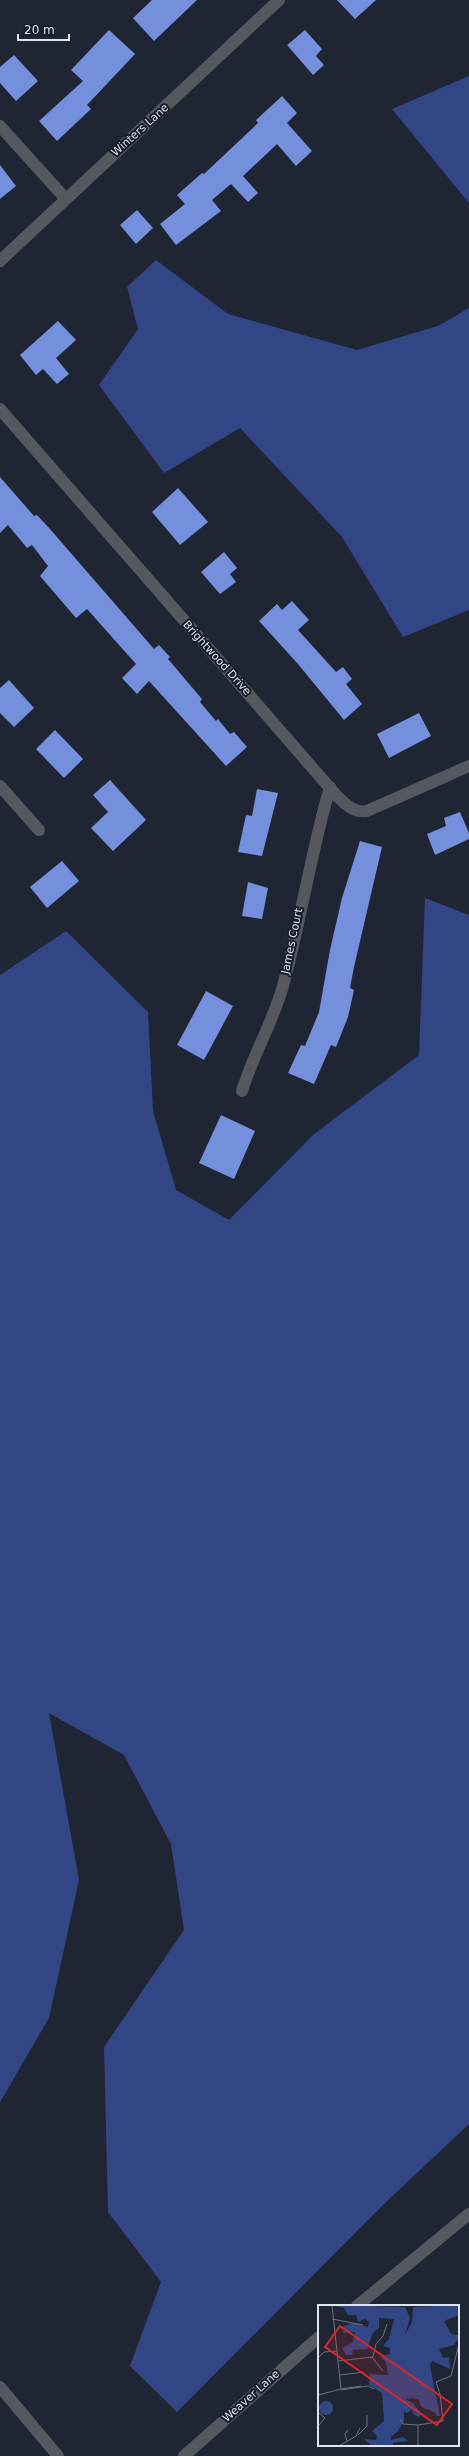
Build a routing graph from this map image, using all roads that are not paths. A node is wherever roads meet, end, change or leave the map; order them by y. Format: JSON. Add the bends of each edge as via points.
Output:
{"nodes":[{"id":1,"x":279,"y":0,"type":"edge"},
{"id":2,"x":0,"y":126,"type":"edge"},
{"id":3,"x":65,"y":198,"type":"junction"},
{"id":4,"x":0,"y":261,"type":"edge"},
{"id":5,"x":0,"y":409,"type":"edge"},
{"id":6,"x":469,"y":766,"type":"edge"},
{"id":7,"x":0,"y":786,"type":"edge"},
{"id":8,"x":330,"y":787,"type":"junction"},
{"id":9,"x":39,"y":830,"type":"dead end"},
{"id":10,"x":242,"y":1091,"type":"dead end"},
{"id":11,"x":469,"y":2214,"type":"edge"},
{"id":12,"x":358,"y":2305,"type":"edge"},
{"id":13,"x":318,"y":2338,"type":"edge"},
{"id":14,"x":0,"y":2387,"type":"edge"},
{"id":15,"x":58,"y":2456,"type":"edge"},
{"id":16,"x":184,"y":2456,"type":"edge"}],
"edges":[{"from":1,"to":3,"type":"street","name":"Winters Lane"},
{"from":2,"to":3,"type":"street"},
{"from":3,"to":4,"type":"street","name":"Winters Lane"},
{"from":5,"to":8,"type":"street","name":"Brightwood Drive"},
{"from":6,"to":8,"type":"street","name":"Brightwood Drive","via":[[367,811],[355,812]]},
{"from":7,"to":9,"type":"street"},
{"from":8,"to":10,"type":"street","name":"James Court","via":[[317,830],[282,986],[267,1032]]},
{"from":11,"to":12,"type":"street"},
{"from":13,"to":16,"type":"street","name":"Weaver Lane"},
{"from":14,"to":15,"type":"street"}]}
